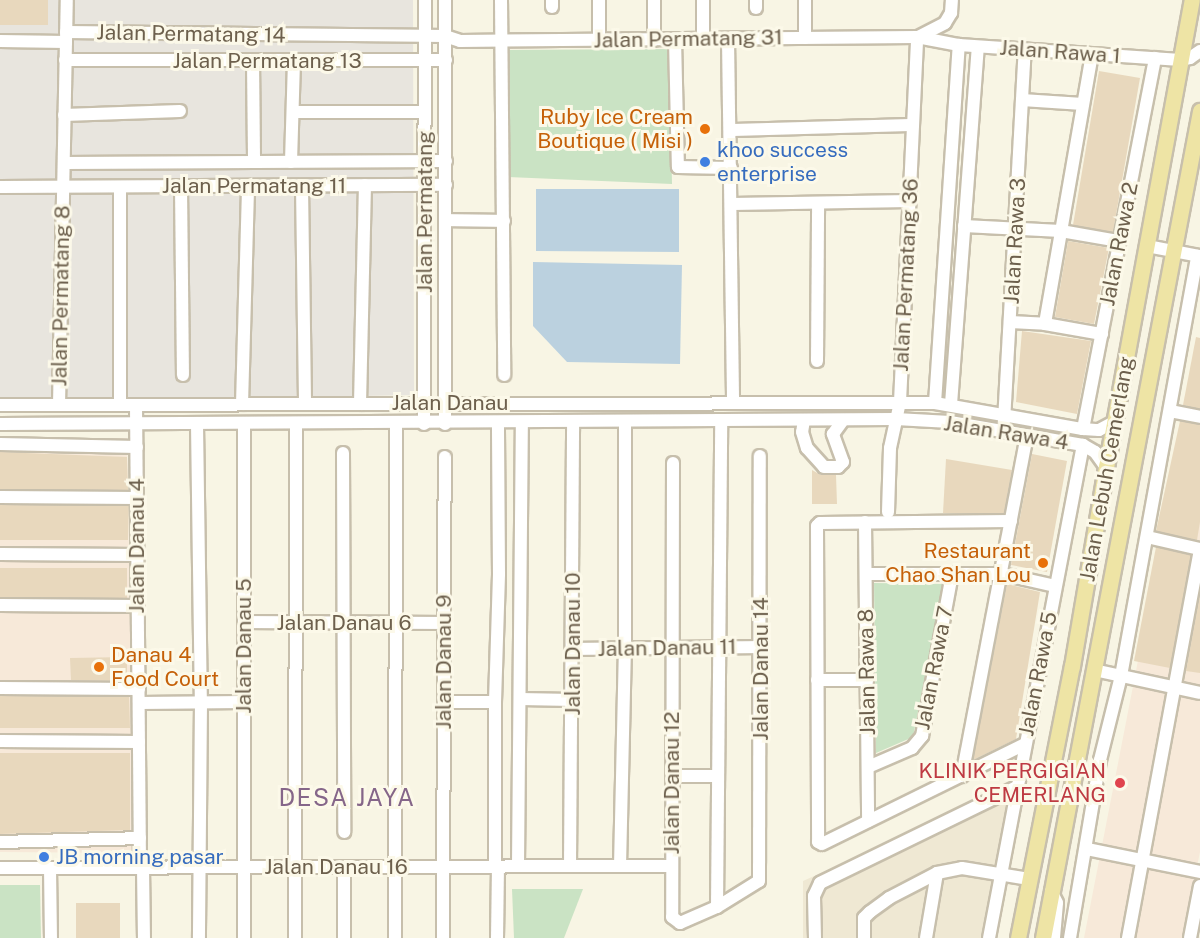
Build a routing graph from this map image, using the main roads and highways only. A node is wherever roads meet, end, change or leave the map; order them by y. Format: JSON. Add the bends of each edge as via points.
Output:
{"nodes":[{"id":1,"x":1192,"y":0,"type":"edge"},
{"id":2,"x":1200,"y":111,"type":"edge"},
{"id":3,"x":1018,"y":938,"type":"edge"},
{"id":4,"x":1043,"y":938,"type":"edge"}],
"edges":[{"from":1,"to":3,"type":"main road","name":"Jalan Lebuh Cemerlang","via":[[1072,666]]},
{"from":2,"to":4,"type":"main road","name":"Jalan Lebuh Cemerlang"}]}
